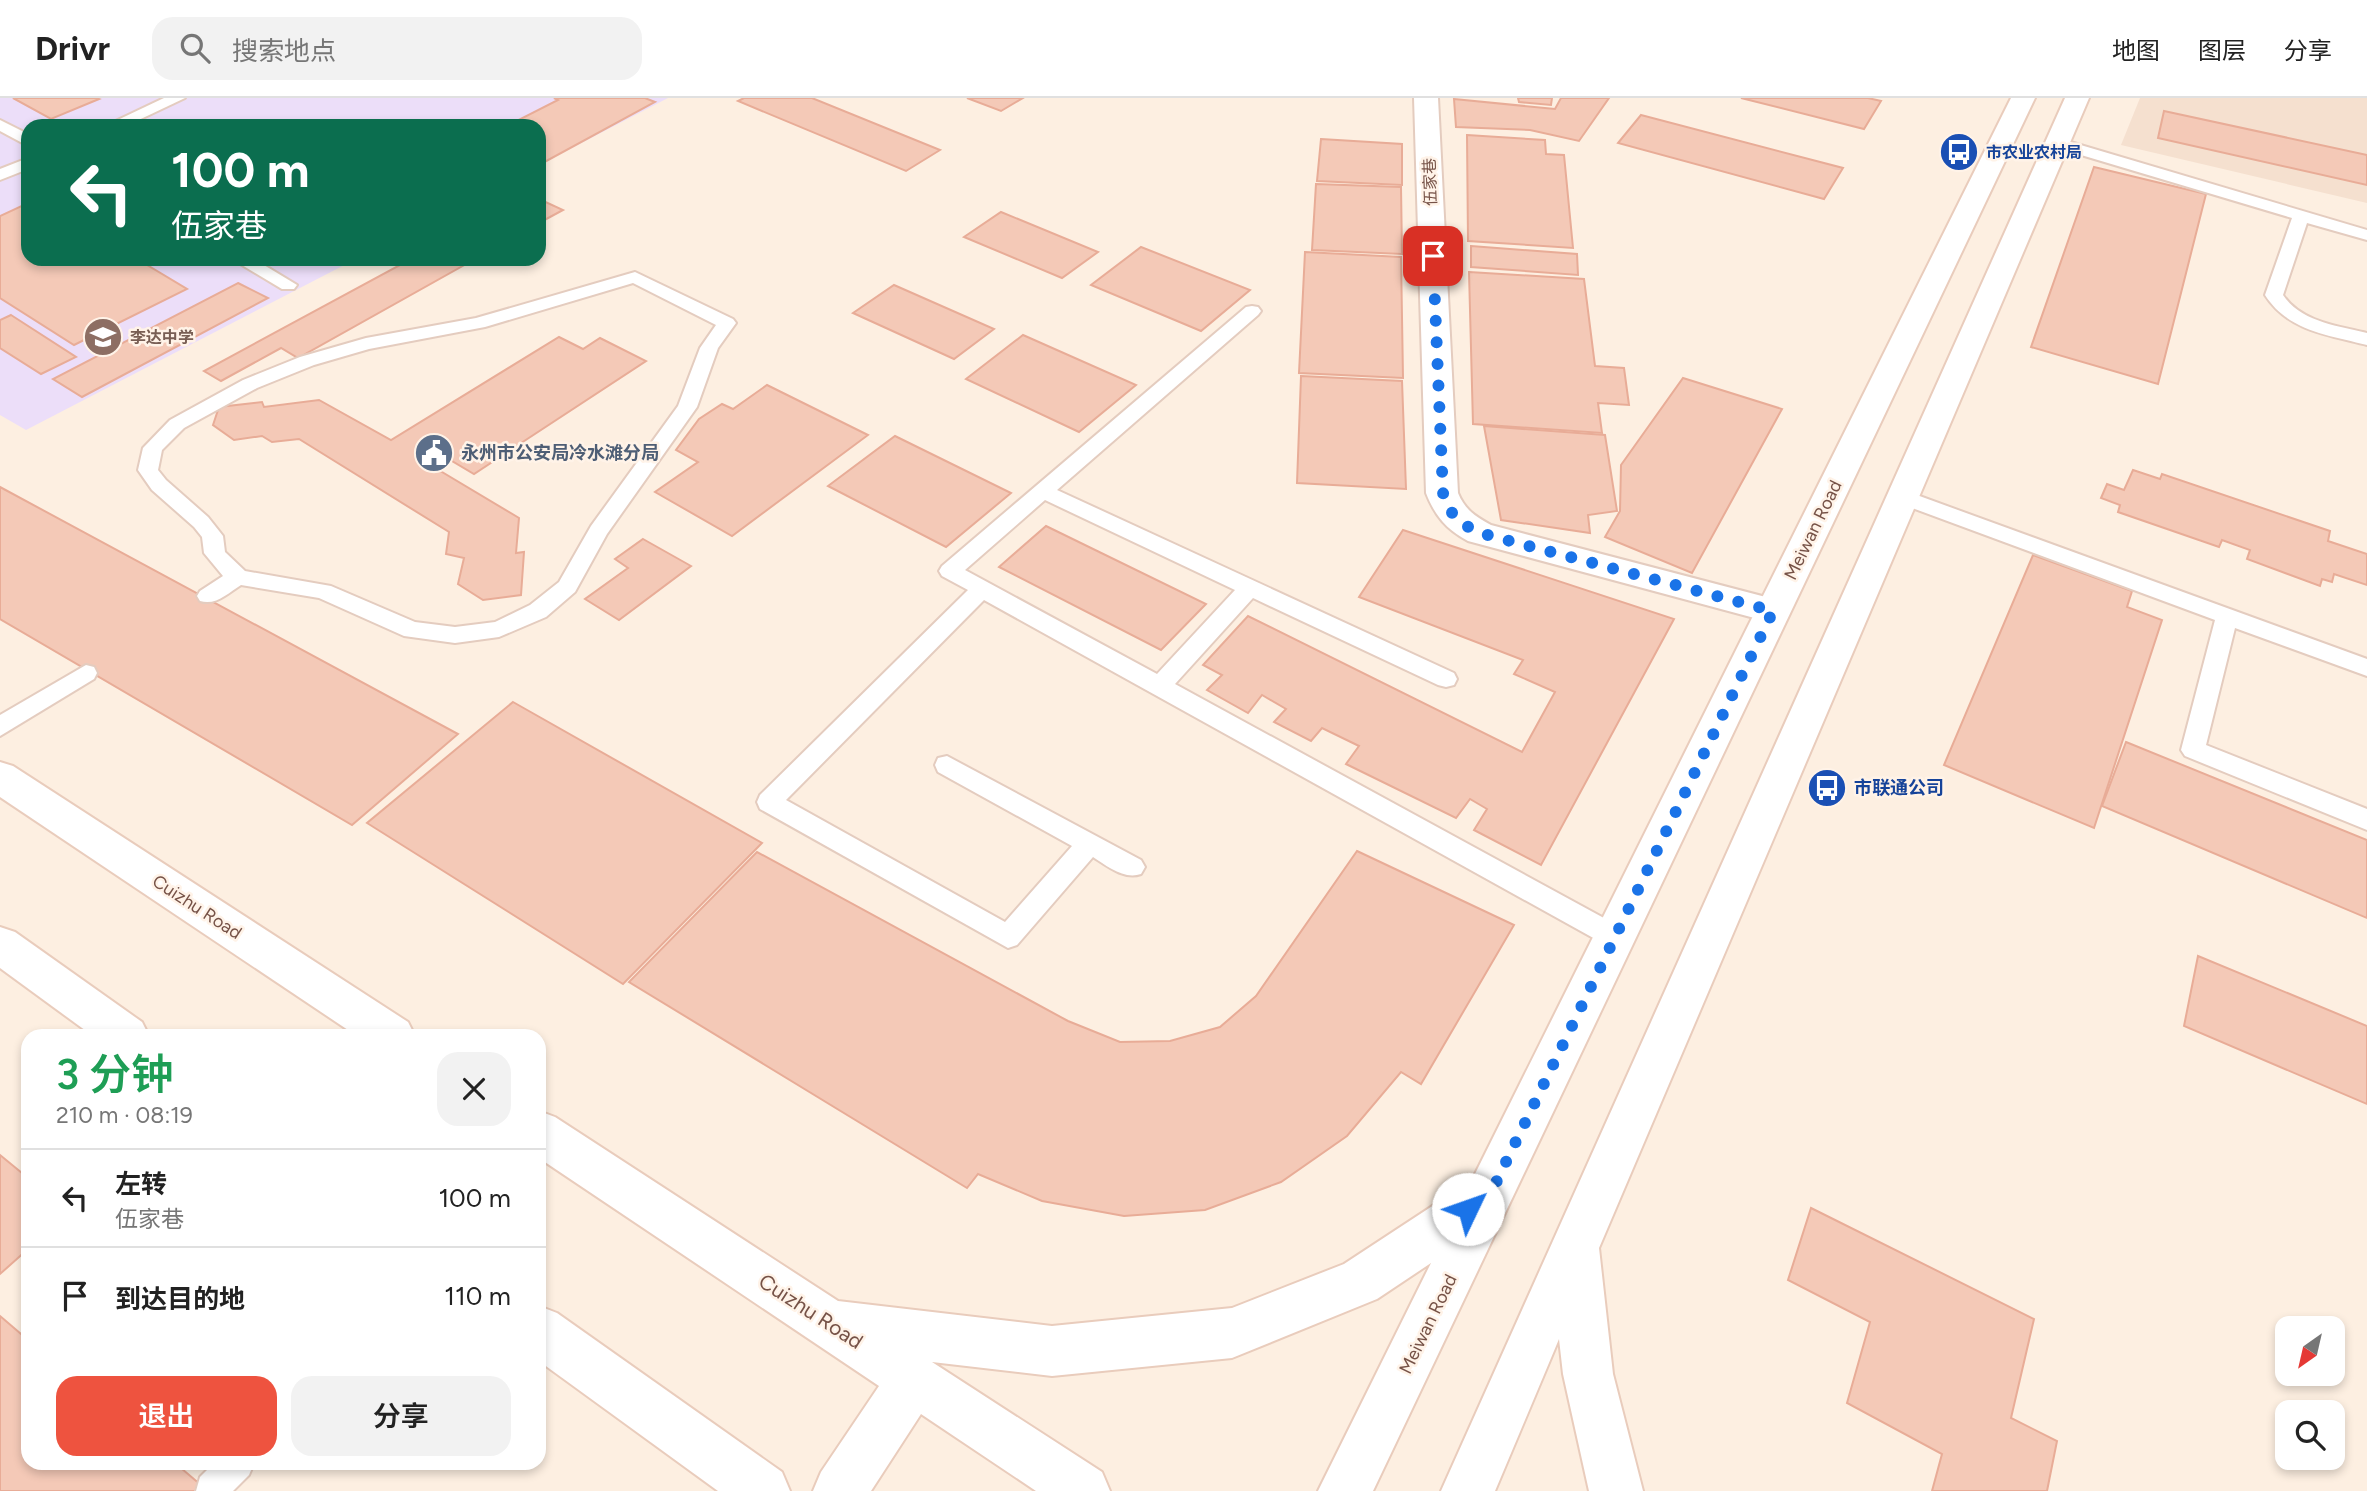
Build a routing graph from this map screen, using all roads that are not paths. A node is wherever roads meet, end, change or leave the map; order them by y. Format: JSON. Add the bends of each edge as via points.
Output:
{"nodes":[{"id":1,"x":177,"y":98,"type":"edge"},
{"id":2,"x":1426,"y":98,"type":"edge"},
{"id":3,"x":2023,"y":98,"type":"edge"},
{"id":4,"x":2077,"y":98,"type":"edge"},
{"id":5,"x":129,"y":119,"type":"edge"},
{"id":6,"x":0,"y":125,"type":"edge"},
{"id":7,"x":21,"y":137,"type":"edge"},
{"id":8,"x":2057,"y":143,"type":"junction"},
{"id":9,"x":21,"y":166,"type":"edge"},
{"id":10,"x":0,"y":175,"type":"edge"},
{"id":11,"x":2301,"y":217,"type":"junction"},
{"id":12,"x":2367,"y":235,"type":"edge"},
{"id":13,"x":254,"y":266,"type":"edge"},
{"id":14,"x":288,"y":285,"type":"dead end"},
{"id":15,"x":1252,"y":311,"type":"dead end"},
{"id":16,"x":2367,"y":340,"type":"edge"},
{"id":17,"x":1042,"y":491,"type":"junction"},
{"id":18,"x":1903,"y":497,"type":"junction"},
{"id":19,"x":238,"y":576,"type":"junction"},
{"id":20,"x":1250,"y":588,"type":"junction"},
{"id":21,"x":982,"y":589,"type":"junction"},
{"id":22,"x":208,"y":596,"type":"dead end"},
{"id":23,"x":1773,"y":611,"type":"junction"},
{"id":24,"x":2227,"y":616,"type":"junction"},
{"id":25,"x":2367,"y":668,"type":"edge"},
{"id":26,"x":86,"y":673,"type":"dead end"},
{"id":27,"x":1446,"y":679,"type":"dead end"},
{"id":28,"x":1159,"y":687,"type":"junction"},
{"id":29,"x":0,"y":727,"type":"edge"},
{"id":30,"x":947,"y":765,"type":"dead end"},
{"id":31,"x":0,"y":778,"type":"edge"},
{"id":32,"x":2367,"y":820,"type":"edge"},
{"id":33,"x":1089,"y":844,"type":"junction"},
{"id":34,"x":1132,"y":867,"type":"dead end"},
{"id":35,"x":1615,"y":937,"type":"junction"},
{"id":36,"x":0,"y":946,"type":"edge"},
{"id":37,"x":117,"y":1029,"type":"edge"},
{"id":38,"x":382,"y":1029,"type":"edge"},
{"id":39,"x":546,"y":1137,"type":"edge"},
{"id":40,"x":1490,"y":1195,"type":"junction"},
{"id":41,"x":1575,"y":1247,"type":"junction"},
{"id":42,"x":833,"y":1325,"type":"junction"},
{"id":43,"x":546,"y":1336,"type":"edge"},
{"id":44,"x":914,"y":1379,"type":"junction"},
{"id":45,"x":230,"y":1470,"type":"edge"},
{"id":46,"x":742,"y":1482,"type":"edge"},
{"id":47,"x":212,"y":1489,"type":"dead end"},
{"id":48,"x":840,"y":1491,"type":"edge"},
{"id":49,"x":1083,"y":1491,"type":"edge"},
{"id":50,"x":1345,"y":1491,"type":"edge"},
{"id":51,"x":1468,"y":1491,"type":"edge"},
{"id":52,"x":1616,"y":1491,"type":"edge"}],
"edges":[{"from":1,"to":5,"type":"lane"},
{"from":2,"to":23,"type":"street","name":"伍家巷","via":[[1443,493],[1448,508],[1461,523],[1505,542]]},
{"from":3,"to":23,"type":"street","name":"Meiwan Road"},
{"from":4,"to":8,"type":"street"},
{"from":6,"to":7,"type":"lane"},
{"from":8,"to":11,"type":"lane"},
{"from":8,"to":18,"type":"street"},
{"from":9,"to":10,"type":"lane"},
{"from":11,"to":12,"type":"lane"},
{"from":11,"to":16,"type":"lane","via":[[2274,295],[2279,307],[2301,320]]},
{"from":13,"to":14,"type":"lane"},
{"from":15,"to":17,"type":"lane"},
{"from":17,"to":20,"type":"lane"},
{"from":17,"to":21,"type":"lane","via":[[950,571]]},
{"from":18,"to":24,"type":"lane"},
{"from":18,"to":41,"type":"street"},
{"from":19,"to":19,"type":"lane","via":[[323,591],[412,630],[444,634],[499,629],[538,611],[567,587],[598,531],[687,407],[709,348],[727,323],[635,277],[479,323],[342,351],[250,384],[177,424],[153,448],[148,470],[201,522],[212,536],[215,553]]},
{"from":19,"to":22,"type":"lane"},
{"from":20,"to":27,"type":"lane"},
{"from":20,"to":28,"type":"lane"},
{"from":21,"to":28,"type":"lane"},
{"from":21,"to":33,"type":"lane","via":[[769,802],[1008,937]]},
{"from":23,"to":35,"type":"street","name":"Meiwan Road"},
{"from":24,"to":25,"type":"lane"},
{"from":24,"to":32,"type":"lane","via":[[2193,750]]},
{"from":26,"to":29,"type":"lane"},
{"from":28,"to":35,"type":"lane"},
{"from":30,"to":33,"type":"lane"},
{"from":31,"to":38,"type":"street","name":"Cuizhu Road"},
{"from":33,"to":34,"type":"lane"},
{"from":35,"to":40,"type":"street","name":"Meiwan Road"},
{"from":36,"to":37,"type":"street"},
{"from":39,"to":42,"type":"street","name":"Cuizhu Road"},
{"from":40,"to":42,"type":"street","via":[[1360,1282],[1231,1333],[1052,1351]]},
{"from":40,"to":50,"type":"street","name":"Meiwan Road"},
{"from":41,"to":51,"type":"street"},
{"from":41,"to":52,"type":"street","via":[[1588,1374]]},
{"from":42,"to":44,"type":"street","name":"Cuizhu Road"},
{"from":43,"to":46,"type":"street"},
{"from":44,"to":48,"type":"street"},
{"from":44,"to":49,"type":"street","name":"Cuizhu Road"},
{"from":45,"to":47,"type":"lane"}]}
